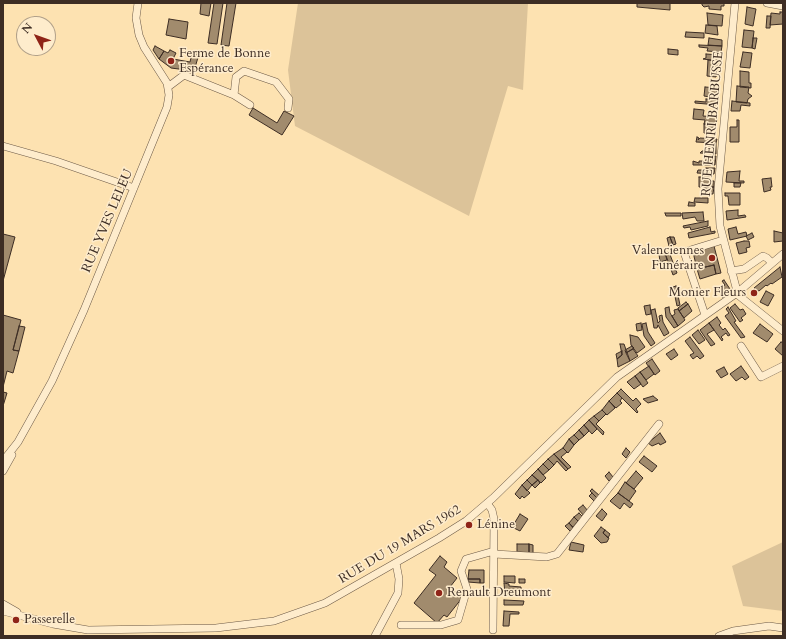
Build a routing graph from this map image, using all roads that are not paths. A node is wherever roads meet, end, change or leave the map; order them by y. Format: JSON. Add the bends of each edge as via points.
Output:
{"nodes":[{"id":1,"x":138,"y":3,"type":"edge"},
{"id":2,"x":735,"y":3,"type":"edge"},
{"id":3,"x":767,"y":3,"type":"edge"},
{"id":4,"x":783,"y":6,"type":"edge"},
{"id":5,"x":168,"y":87,"type":"junction"},
{"id":6,"x":234,"y":95,"type":"junction"},
{"id":7,"x":250,"y":105,"type":"dead end"},
{"id":8,"x":288,"y":108,"type":"dead end"},
{"id":9,"x":3,"y":146,"type":"edge"},
{"id":10,"x":134,"y":188,"type":"junction"},
{"id":11,"x":723,"y":240,"type":"junction"},
{"id":12,"x":783,"y":254,"type":"edge"},
{"id":13,"x":772,"y":263,"type":"junction"},
{"id":14,"x":731,"y":271,"type":"junction"},
{"id":15,"x":755,"y":277,"type":"junction"},
{"id":16,"x":734,"y":281,"type":"junction"},
{"id":17,"x":737,"y":292,"type":"junction"},
{"id":18,"x":705,"y":315,"type":"junction"},
{"id":19,"x":783,"y":332,"type":"edge"},
{"id":20,"x":742,"y":346,"type":"dead end"},
{"id":21,"x":783,"y":366,"type":"edge"},
{"id":22,"x":659,"y":424,"type":"dead end"},
{"id":23,"x":18,"y":442,"type":"junction"},
{"id":24,"x":3,"y":461,"type":"edge"},
{"id":25,"x":3,"y":471,"type":"edge"},
{"id":26,"x":487,"y":503,"type":"junction"},
{"id":27,"x":494,"y":553,"type":"junction"},
{"id":28,"x":396,"y":563,"type":"junction"},
{"id":29,"x":3,"y":604,"type":"edge"},
{"id":30,"x":3,"y":611,"type":"edge"},
{"id":31,"x":24,"y":616,"type":"junction"},
{"id":32,"x":401,"y":625,"type":"dead end"},
{"id":33,"x":783,"y":628,"type":"edge"},
{"id":34,"x":493,"y":630,"type":"dead end"},
{"id":35,"x":375,"y":636,"type":"edge"},
{"id":36,"x":718,"y":636,"type":"edge"}],
"edges":[{"from":1,"to":5,"type":"street","via":[[137,23],[141,40]]},
{"from":2,"to":11,"type":"street","name":"RUE HENRI BARBUSSE","via":[[718,189]]},
{"from":3,"to":4,"type":"street"},
{"from":5,"to":6,"type":"street","via":[[184,75]]},
{"from":5,"to":10,"type":"street","name":"RUE YVES LELEU","via":[[167,107]]},
{"from":6,"to":7,"type":"street"},
{"from":6,"to":8,"type":"street","via":[[236,77],[244,71],[276,82],[289,99]]},
{"from":9,"to":10,"type":"street","via":[[52,159]]},
{"from":10,"to":23,"type":"street","name":"RUE YVES LELEU","via":[[52,381]]},
{"from":11,"to":14,"type":"street","name":"RUE HENRI BARBUSSE"},
{"from":11,"to":18,"type":"street","via":[[684,252]]},
{"from":12,"to":13,"type":"street","name":"RUE DU 19 MARS 1962"},
{"from":13,"to":14,"type":"street","via":[[763,256],[744,269]]},
{"from":13,"to":15,"type":"street","name":"RUE DU 19 MARS 1962"},
{"from":14,"to":16,"type":"street","name":"RUE HENRI BARBUSSE"},
{"from":15,"to":16,"type":"street"},
{"from":15,"to":17,"type":"street","name":"RUE DU 19 MARS 1962"},
{"from":16,"to":17,"type":"street","name":"RUE HENRI BARBUSSE"},
{"from":17,"to":18,"type":"street","name":"RUE DU 19 MARS 1962"},
{"from":17,"to":19,"type":"street","via":[[740,298]]},
{"from":18,"to":26,"type":"street","name":"RUE DU 19 MARS 1962","via":[[617,377]]},
{"from":20,"to":21,"type":"street","via":[[761,377]]},
{"from":22,"to":27,"type":"street","via":[[557,554],[547,557]]},
{"from":23,"to":24,"type":"street","name":"RUE YVES LELEU"},
{"from":23,"to":25,"type":"street","name":"RUE YVES LELEU"},
{"from":26,"to":27,"type":"street","via":[[494,514]]},
{"from":26,"to":28,"type":"street","name":"RUE DU 19 MARS 1962","via":[[452,531]]},
{"from":27,"to":32,"type":"street","via":[[466,559],[461,571],[467,589],[458,620],[441,625]]},
{"from":27,"to":34,"type":"street"},
{"from":28,"to":31,"type":"street","name":"RUE DU 19 MARS 1962","via":[[317,607],[283,619],[257,624],[216,628],[97,630],[61,626]]},
{"from":28,"to":35,"type":"street","via":[[398,593]]},
{"from":29,"to":31,"type":"street","name":"RUE DU 19 MARS 1962"},
{"from":30,"to":31,"type":"street","name":"RUE DU 19 MARS 1962"},
{"from":33,"to":36,"type":"street","via":[[769,626],[733,631]]}]}
